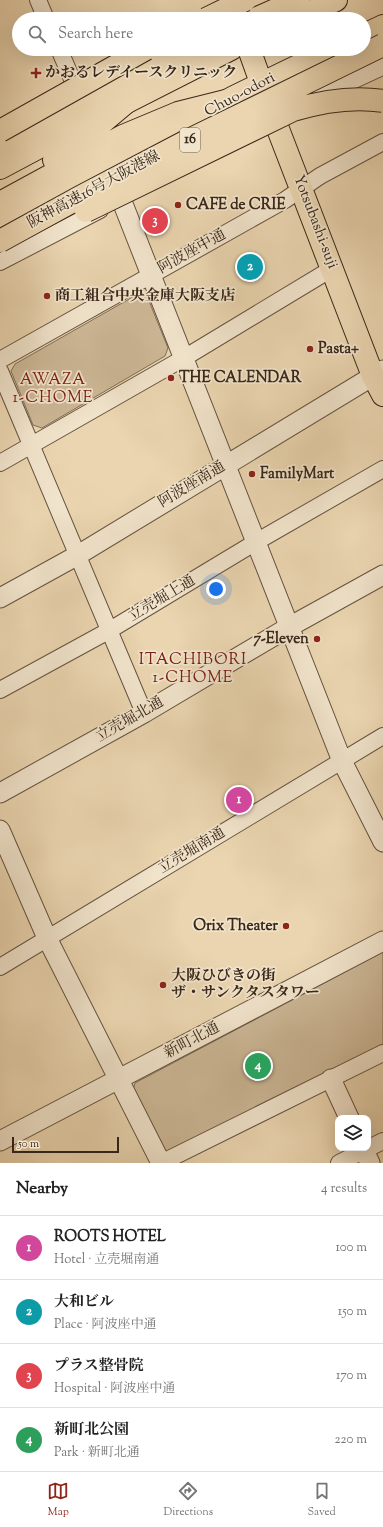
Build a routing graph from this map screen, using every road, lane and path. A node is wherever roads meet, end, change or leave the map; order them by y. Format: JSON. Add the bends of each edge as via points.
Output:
{"nodes":[{"id":1,"x":38,"y":0,"type":"edge"},
{"id":2,"x":298,"y":0,"type":"edge"},
{"id":3,"x":336,"y":0,"type":"edge"},
{"id":4,"x":235,"y":4,"type":"edge"},
{"id":5,"x":43,"y":12,"type":"edge"},
{"id":6,"x":220,"y":12,"type":"edge"},
{"id":7,"x":271,"y":12,"type":"edge"},
{"id":8,"x":310,"y":12,"type":"edge"},
{"id":9,"x":63,"y":56,"type":"edge"},
{"id":10,"x":134,"y":56,"type":"edge"},
{"id":11,"x":146,"y":56,"type":"edge"},
{"id":12,"x":178,"y":56,"type":"edge"},
{"id":13,"x":217,"y":56,"type":"edge"},
{"id":14,"x":251,"y":56,"type":"edge"},
{"id":15,"x":318,"y":56,"type":"edge"},
{"id":16,"x":335,"y":56,"type":"edge"},
{"id":17,"x":383,"y":65,"type":"edge"},
{"id":18,"x":261,"y":83,"type":"junction"},
{"id":19,"x":78,"y":93,"type":"junction"},
{"id":20,"x":130,"y":100,"type":"junction"},
{"id":21,"x":226,"y":101,"type":"junction"},
{"id":22,"x":383,"y":101,"type":"edge"},
{"id":23,"x":273,"y":116,"type":"junction"},
{"id":24,"x":0,"y":131,"type":"edge"},
{"id":25,"x":0,"y":135,"type":"edge"},
{"id":26,"x":383,"y":142,"type":"edge"},
{"id":27,"x":0,"y":146,"type":"edge"},
{"id":28,"x":70,"y":158,"type":"junction"},
{"id":29,"x":108,"y":166,"type":"junction"},
{"id":30,"x":0,"y":168,"type":"edge"},
{"id":31,"x":302,"y":188,"type":"junction"},
{"id":32,"x":0,"y":189,"type":"edge"},
{"id":33,"x":122,"y":199,"type":"junction"},
{"id":34,"x":0,"y":203,"type":"edge"},
{"id":35,"x":0,"y":225,"type":"edge"},
{"id":36,"x":0,"y":241,"type":"edge"},
{"id":37,"x":0,"y":251,"type":"edge"},
{"id":38,"x":0,"y":262,"type":"edge"},
{"id":39,"x":333,"y":268,"type":"junction"},
{"id":40,"x":152,"y":275,"type":"junction"},
{"id":41,"x":184,"y":358,"type":"junction"},
{"id":42,"x":0,"y":360,"type":"edge"},
{"id":43,"x":0,"y":371,"type":"edge"},
{"id":44,"x":378,"y":373,"type":"edge"},
{"id":45,"x":383,"y":395,"type":"edge"},
{"id":46,"x":31,"y":445,"type":"junction"},
{"id":47,"x":0,"y":463,"type":"edge"},
{"id":48,"x":226,"y":465,"type":"junction"},
{"id":49,"x":383,"y":469,"type":"edge"},
{"id":50,"x":256,"y":542,"type":"junction"},
{"id":51,"x":78,"y":555,"type":"junction"},
{"id":52,"x":383,"y":575,"type":"edge"},
{"id":53,"x":0,"y":598,"type":"edge"},
{"id":54,"x":289,"y":627,"type":"junction"},
{"id":55,"x":110,"y":630,"type":"junction"},
{"id":56,"x":0,"y":690,"type":"edge"},
{"id":57,"x":144,"y":713,"type":"junction"},
{"id":58,"x":383,"y":736,"type":"edge"},
{"id":59,"x":342,"y":761,"type":"junction"},
{"id":60,"x":0,"y":793,"type":"edge"},
{"id":61,"x":0,"y":830,"type":"edge"},
{"id":62,"x":382,"y":836,"type":"edge"},
{"id":63,"x":48,"y":938,"type":"junction"},
{"id":64,"x":383,"y":942,"type":"edge"},
{"id":65,"x":0,"y":967,"type":"edge"},
{"id":66,"x":383,"y":1053,"type":"edge"},
{"id":67,"x":331,"y":1079,"type":"junction"},
{"id":68,"x":118,"y":1080,"type":"junction"},
{"id":69,"x":348,"y":1115,"type":"edge"},
{"id":70,"x":0,"y":1141,"type":"edge"},
{"id":71,"x":383,"y":1141,"type":"edge"},
{"id":72,"x":366,"y":1154,"type":"edge"},
{"id":73,"x":161,"y":1163,"type":"edge"},
{"id":74,"x":339,"y":1163,"type":"edge"}],
"edges":[{"from":1,"to":5,"type":"street"},
{"from":2,"to":7,"type":"main road"},
{"from":3,"to":8,"type":"main road"},
{"from":4,"to":6,"type":"main road","bridge":true},
{"from":9,"to":19,"type":"street"},
{"from":10,"to":24,"type":"main road","bridge":true},
{"from":11,"to":19,"type":"street"},
{"from":12,"to":27,"type":"main road"},
{"from":13,"to":20,"type":"main road"},
{"from":14,"to":18,"type":"main road","name":"Yotsubashi-suji"},
{"from":15,"to":18,"type":"main road","name":"Chuo-odori"},
{"from":16,"to":36,"type":"main road","name":"阪神高速16号大阪港線","number":"16","bridge":true,"via":[[178,146]]},
{"from":17,"to":23,"type":"street"},
{"from":18,"to":21,"type":"main road","name":"Chuo-odori"},
{"from":18,"to":23,"type":"main road","name":"Yotsubashi-suji"},
{"from":19,"to":25,"type":"street"},
{"from":20,"to":28,"type":"main road"},
{"from":20,"to":30,"type":"main road"},
{"from":21,"to":28,"type":"main road","via":[[178,113]]},
{"from":21,"to":29,"type":"main road","name":"Chuo-odori"},
{"from":22,"to":37,"type":"main road","number":"16","bridge":true,"via":[[363,98],[341,99],[293,110]]},
{"from":23,"to":31,"type":"main road","name":"Yotsubashi-suji"},
{"from":23,"to":33,"type":"street"},
{"from":26,"to":31,"type":"street","name":"阿波座中通"},
{"from":28,"to":32,"type":"main road"},
{"from":28,"to":34,"type":"main road"},
{"from":29,"to":33,"type":"street"},
{"from":29,"to":35,"type":"main road","name":"Chuo-odori"},
{"from":31,"to":39,"type":"main road","name":"Yotsubashi-suji"},
{"from":31,"to":40,"type":"street","name":"阿波座中通"},
{"from":33,"to":38,"type":"street"},
{"from":33,"to":40,"type":"street"},
{"from":39,"to":41,"type":"street"},
{"from":39,"to":44,"type":"main road","name":"Yotsubashi-suji"},
{"from":40,"to":41,"type":"street"},
{"from":40,"to":42,"type":"street","name":"阿波座中通"},
{"from":41,"to":46,"type":"street"},
{"from":41,"to":48,"type":"street"},
{"from":43,"to":46,"type":"street"},
{"from":44,"to":45,"type":"main road","name":"Yotsubashi-suji"},
{"from":44,"to":48,"type":"street","name":"阿波座南通"},
{"from":46,"to":47,"type":"street"},
{"from":46,"to":51,"type":"street"},
{"from":48,"to":50,"type":"street"},
{"from":48,"to":51,"type":"street","name":"阿波座南通"},
{"from":49,"to":50,"type":"street","name":"立売堀上通"},
{"from":50,"to":54,"type":"street"},
{"from":50,"to":55,"type":"street","name":"立売堀上通"},
{"from":51,"to":53,"type":"street","name":"阿波座南通"},
{"from":51,"to":55,"type":"street"},
{"from":52,"to":54,"type":"street","name":"立売堀北通"},
{"from":54,"to":57,"type":"street","name":"立売堀北通"},
{"from":54,"to":59,"type":"street"},
{"from":55,"to":56,"type":"street","name":"立売堀上通"},
{"from":55,"to":57,"type":"street"},
{"from":57,"to":60,"type":"street","name":"立売堀北通"},
{"from":58,"to":59,"type":"street","name":"立売堀南通"},
{"from":59,"to":62,"type":"street"},
{"from":59,"to":63,"type":"street","name":"立売堀南通"},
{"from":61,"to":63,"type":"street"},
{"from":63,"to":65,"type":"street","name":"立売堀南通"},
{"from":63,"to":68,"type":"street"},
{"from":64,"to":68,"type":"street","name":"新町北通"},
{"from":66,"to":67,"type":"street"},
{"from":67,"to":69,"type":"street"},
{"from":67,"to":73,"type":"street"},
{"from":68,"to":70,"type":"street","name":"新町北通"},
{"from":68,"to":73,"type":"street"},
{"from":71,"to":72,"type":"street"},
{"from":72,"to":74,"type":"street"}]}
